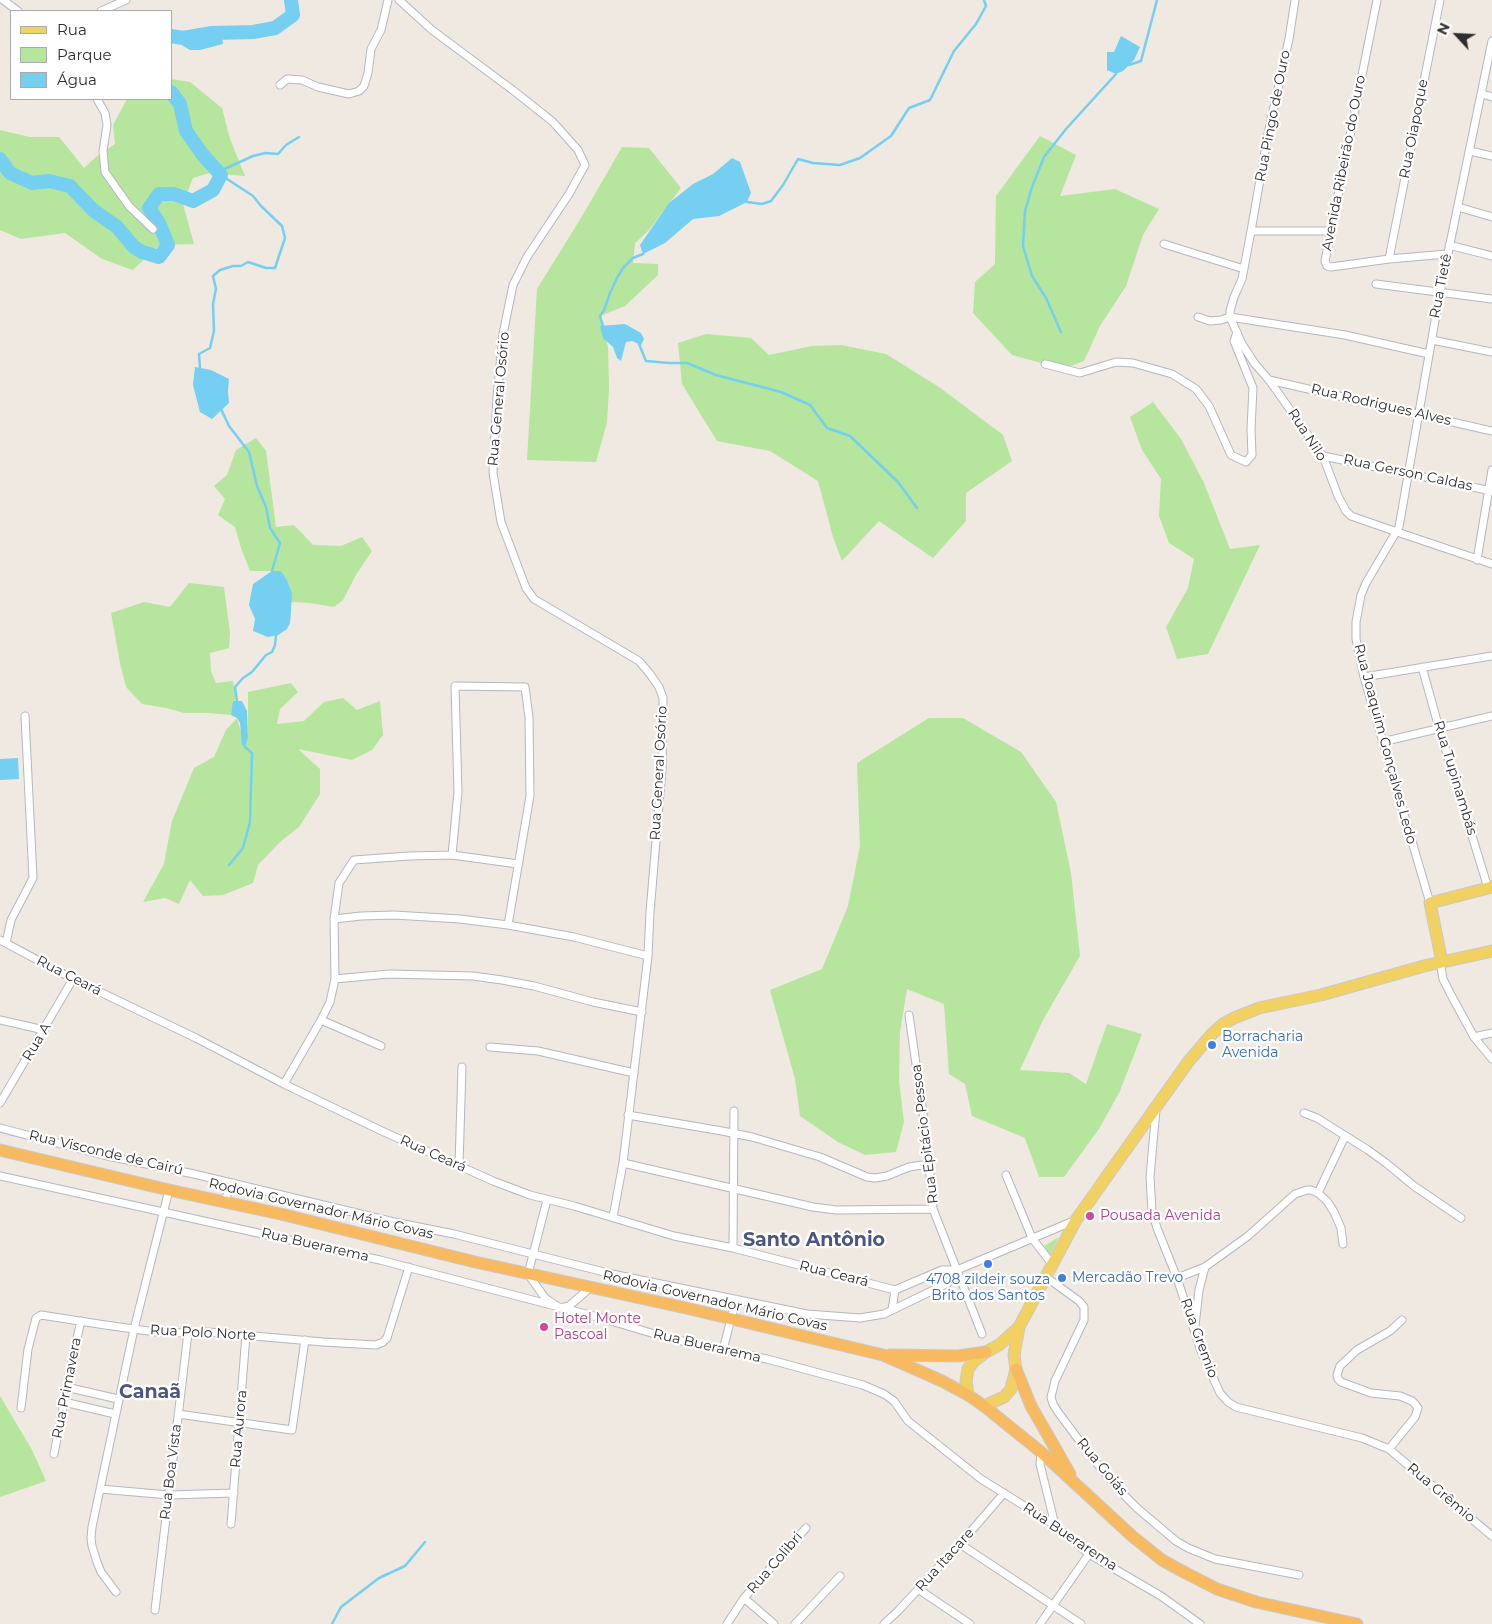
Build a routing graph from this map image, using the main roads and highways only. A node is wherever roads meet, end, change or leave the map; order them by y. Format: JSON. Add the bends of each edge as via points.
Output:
{"nodes":[{"id":1,"x":1490,"y":887,"type":"edge"},
{"id":2,"x":1492,"y":951,"type":"edge"},
{"id":3,"x":1442,"y":962,"type":"junction"},
{"id":4,"x":0,"y":1150,"type":"edge"},
{"id":5,"x":1019,"y":1327,"type":"junction"},
{"id":6,"x":999,"y":1345,"type":"junction"},
{"id":7,"x":986,"y":1352,"type":"junction"},
{"id":8,"x":883,"y":1355,"type":"junction"},
{"id":9,"x":1014,"y":1355,"type":"junction"},
{"id":10,"x":1016,"y":1369,"type":"junction"},
{"id":11,"x":968,"y":1395,"type":"junction"},
{"id":12,"x":984,"y":1406,"type":"junction"},
{"id":13,"x":1075,"y":1482,"type":"junction"},
{"id":14,"x":1357,"y":1624,"type":"edge"}],
"edges":[{"from":1,"to":3,"type":"main road","name":"Rua Joaquim Gonçalves Ledo","via":[[1430,903]]},
{"from":2,"to":3,"type":"main road"},
{"from":3,"to":5,"type":"main road","via":[[1321,995],[1259,1008],[1222,1024],[1202,1044],[1076,1220]]},
{"from":4,"to":8,"type":"highway","name":"Rodovia Governador Mário Covas"},
{"from":5,"to":6,"type":"main road"},
{"from":5,"to":9,"type":"main road"},
{"from":6,"to":7,"type":"main road"},
{"from":6,"to":9,"type":"main road"},
{"from":7,"to":8,"type":"highway","via":[[958,1356]]},
{"from":7,"to":11,"type":"main road","via":[[968,1369]]},
{"from":8,"to":11,"type":"highway","name":"Rodovia Governador Mário Covas"},
{"from":9,"to":10,"type":"main road"},
{"from":10,"to":12,"type":"main road","via":[[1011,1389],[1004,1397]]},
{"from":10,"to":13,"type":"highway","via":[[1031,1406]]},
{"from":11,"to":12,"type":"highway","name":"Rodovia Governador Mário Covas"},
{"from":12,"to":13,"type":"highway","name":"Rodovia Governador Mário Covas"},
{"from":13,"to":14,"type":"highway","name":"Rodovia Governador Mário Covas","via":[[1138,1541],[1162,1560],[1196,1579],[1256,1602]]}]}
